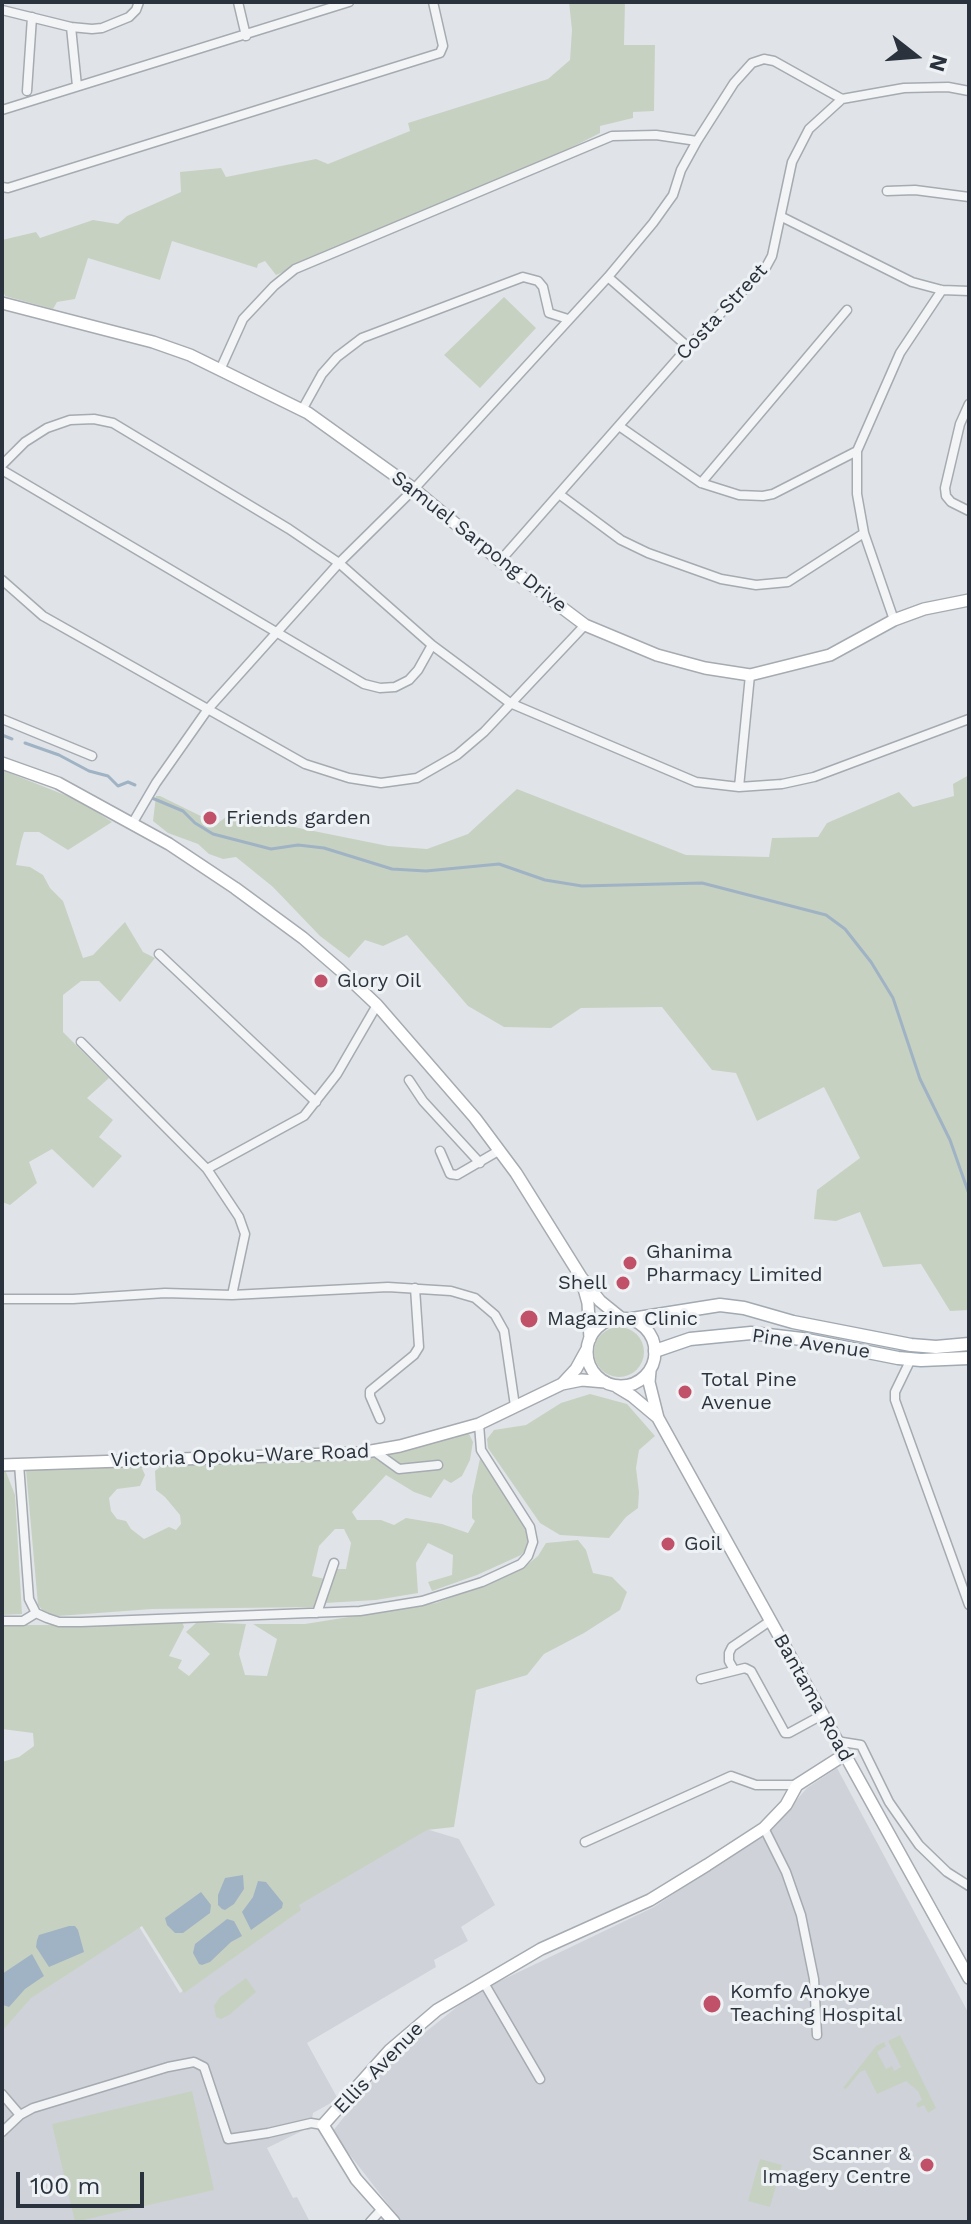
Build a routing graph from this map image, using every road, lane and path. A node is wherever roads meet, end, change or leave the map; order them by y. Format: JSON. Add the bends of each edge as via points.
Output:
{"nodes":[{"id":1,"x":139,"y":2,"type":"edge"},
{"id":2,"x":238,"y":2,"type":"edge"},
{"id":3,"x":349,"y":2,"type":"edge"},
{"id":4,"x":433,"y":2,"type":"edge"},
{"id":5,"x":2,"y":10,"type":"edge"},
{"id":6,"x":32,"y":17,"type":"junction"},
{"id":7,"x":71,"y":27,"type":"junction"},
{"id":8,"x":246,"y":36,"type":"junction"},
{"id":9,"x":77,"y":86,"type":"junction"},
{"id":10,"x":27,"y":91,"type":"dead end"},
{"id":11,"x":969,"y":91,"type":"edge"},
{"id":12,"x":842,"y":99,"type":"junction"},
{"id":13,"x":2,"y":110,"type":"edge"},
{"id":14,"x":697,"y":141,"type":"junction"},
{"id":15,"x":2,"y":187,"type":"edge"},
{"id":16,"x":887,"y":191,"type":"dead end"},
{"id":17,"x":969,"y":197,"type":"edge"},
{"id":18,"x":782,"y":217,"type":"junction"},
{"id":19,"x":608,"y":277,"type":"junction"},
{"id":20,"x":942,"y":290,"type":"junction"},
{"id":21,"x":969,"y":291,"type":"edge"},
{"id":22,"x":2,"y":303,"type":"edge"},
{"id":23,"x":847,"y":310,"type":"dead end"},
{"id":24,"x":568,"y":319,"type":"junction"},
{"id":25,"x":688,"y":347,"type":"junction"},
{"id":26,"x":220,"y":370,"type":"junction"},
{"id":27,"x":969,"y":404,"type":"edge"},
{"id":28,"x":302,"y":410,"type":"junction"},
{"id":29,"x":619,"y":426,"type":"junction"},
{"id":30,"x":857,"y":451,"type":"junction"},
{"id":31,"x":2,"y":468,"type":"edge"},
{"id":32,"x":701,"y":483,"type":"junction"},
{"id":33,"x":414,"y":489,"type":"junction"},
{"id":34,"x":559,"y":494,"type":"junction"},
{"id":35,"x":969,"y":511,"type":"edge"},
{"id":36,"x":864,"y":533,"type":"junction"},
{"id":37,"x":500,"y":561,"type":"junction"},
{"id":38,"x":339,"y":563,"type":"junction"},
{"id":39,"x":2,"y":580,"type":"edge"},
{"id":40,"x":969,"y":600,"type":"edge"},
{"id":41,"x":894,"y":620,"type":"junction"},
{"id":42,"x":585,"y":625,"type":"junction"},
{"id":43,"x":277,"y":633,"type":"junction"},
{"id":44,"x":432,"y":645,"type":"junction"},
{"id":45,"x":750,"y":675,"type":"junction"},
{"id":46,"x":510,"y":703,"type":"junction"},
{"id":47,"x":208,"y":709,"type":"junction"},
{"id":48,"x":2,"y":719,"type":"edge"},
{"id":49,"x":969,"y":719,"type":"edge"},
{"id":50,"x":92,"y":756,"type":"dead end"},
{"id":51,"x":2,"y":763,"type":"edge"},
{"id":52,"x":739,"y":787,"type":"junction"},
{"id":53,"x":132,"y":824,"type":"junction"},
{"id":54,"x":159,"y":954,"type":"dead end"},
{"id":55,"x":377,"y":1005,"type":"junction"},
{"id":56,"x":81,"y":1042,"type":"dead end"},
{"id":57,"x":409,"y":1080,"type":"dead end"},
{"id":58,"x":316,"y":1102,"type":"junction"},
{"id":59,"x":500,"y":1150,"type":"junction"},
{"id":60,"x":440,"y":1151,"type":"dead end"},
{"id":61,"x":480,"y":1163,"type":"junction"},
{"id":62,"x":207,"y":1169,"type":"junction"},
{"id":63,"x":581,"y":1277,"type":"junction"},
{"id":64,"x":415,"y":1288,"type":"junction"},
{"id":65,"x":232,"y":1295,"type":"junction"},
{"id":66,"x":2,"y":1299,"type":"edge"},
{"id":67,"x":626,"y":1319,"type":"junction"},
{"id":68,"x":588,"y":1344,"type":"junction"},
{"id":69,"x":969,"y":1344,"type":"edge"},
{"id":70,"x":655,"y":1351,"type":"junction"},
{"id":71,"x":969,"y":1358,"type":"edge"},
{"id":72,"x":911,"y":1359,"type":"junction"},
{"id":73,"x":650,"y":1371,"type":"junction"},
{"id":74,"x":562,"y":1384,"type":"junction"},
{"id":75,"x":610,"y":1384,"type":"junction"},
{"id":76,"x":515,"y":1406,"type":"junction"},
{"id":77,"x":658,"y":1418,"type":"junction"},
{"id":78,"x":380,"y":1419,"type":"dead end"},
{"id":79,"x":479,"y":1424,"type":"junction"},
{"id":80,"x":374,"y":1451,"type":"junction"},
{"id":81,"x":19,"y":1464,"type":"junction"},
{"id":82,"x":2,"y":1465,"type":"edge"},
{"id":83,"x":438,"y":1465,"type":"dead end"},
{"id":84,"x":334,"y":1563,"type":"dead end"},
{"id":85,"x":969,"y":1605,"type":"edge"},
{"id":86,"x":36,"y":1613,"type":"junction"},
{"id":87,"x":317,"y":1613,"type":"junction"},
{"id":88,"x":2,"y":1621,"type":"edge"},
{"id":89,"x":770,"y":1621,"type":"junction"},
{"id":90,"x":734,"y":1670,"type":"junction"},
{"id":91,"x":701,"y":1679,"type":"dead end"},
{"id":92,"x":822,"y":1715,"type":"junction"},
{"id":93,"x":836,"y":1741,"type":"junction"},
{"id":94,"x":844,"y":1755,"type":"junction"},
{"id":95,"x":797,"y":1785,"type":"junction"},
{"id":96,"x":764,"y":1828,"type":"junction"},
{"id":97,"x":585,"y":1842,"type":"dead end"},
{"id":98,"x":969,"y":1886,"type":"edge"},
{"id":99,"x":969,"y":1978,"type":"edge"},
{"id":100,"x":484,"y":1983,"type":"junction"},
{"id":101,"x":817,"y":2035,"type":"dead end"},
{"id":102,"x":540,"y":2079,"type":"dead end"},
{"id":103,"x":2,"y":2094,"type":"edge"},
{"id":104,"x":20,"y":2115,"type":"junction"},
{"id":105,"x":323,"y":2125,"type":"junction"},
{"id":106,"x":2,"y":2132,"type":"edge"},
{"id":107,"x":381,"y":2210,"type":"junction"},
{"id":108,"x":370,"y":2222,"type":"edge"},
{"id":109,"x":394,"y":2222,"type":"edge"}],
"edges":[{"from":1,"to":7,"type":"street","via":[[129,17],[102,28]]},
{"from":2,"to":8,"type":"street"},
{"from":3,"to":8,"type":"street"},
{"from":4,"to":15,"type":"street","via":[[440,53]]},
{"from":5,"to":6,"type":"street"},
{"from":6,"to":7,"type":"street"},
{"from":6,"to":10,"type":"street"},
{"from":7,"to":9,"type":"street"},
{"from":8,"to":9,"type":"street"},
{"from":9,"to":13,"type":"street"},
{"from":11,"to":12,"type":"street","via":[[904,88]]},
{"from":12,"to":14,"type":"street","via":[[764,59],[752,63],[734,83]]},
{"from":12,"to":18,"type":"street","name":"Costa Street","via":[[809,129],[799,147]]},
{"from":14,"to":19,"type":"street","via":[[673,195]]},
{"from":14,"to":26,"type":"street","via":[[612,136],[295,269],[243,319]]},
{"from":16,"to":17,"type":"street"},
{"from":18,"to":20,"type":"street","via":[[912,282]]},
{"from":18,"to":25,"type":"street","name":"Costa Street","via":[[766,267]]},
{"from":19,"to":24,"type":"street"},
{"from":19,"to":25,"type":"street"},
{"from":20,"to":21,"type":"street"},
{"from":20,"to":30,"type":"street","via":[[900,353]]},
{"from":22,"to":26,"type":"main road","name":"Samuel Sarpong Drive","via":[[153,342]]},
{"from":23,"to":32,"type":"street"},
{"from":24,"to":28,"type":"street","via":[[549,313],[543,287],[523,277],[362,338],[322,374]]},
{"from":24,"to":33,"type":"street"},
{"from":25,"to":29,"type":"street","name":"Costa Street"},
{"from":26,"to":28,"type":"main road","name":"Samuel Sarpong Drive"},
{"from":27,"to":35,"type":"street","via":[[945,488],[951,502]]},
{"from":28,"to":33,"type":"main road","name":"Samuel Sarpong Drive"},
{"from":29,"to":32,"type":"street"},
{"from":29,"to":34,"type":"street","name":"Costa Street"},
{"from":30,"to":32,"type":"street","via":[[763,496],[730,494]]},
{"from":30,"to":36,"type":"street"},
{"from":31,"to":38,"type":"street","via":[[25,442],[47,428],[70,420],[113,423]]},
{"from":31,"to":43,"type":"street"},
{"from":33,"to":37,"type":"main road","name":"Samuel Sarpong Drive"},
{"from":33,"to":38,"type":"street"},
{"from":34,"to":36,"type":"street","via":[[621,540],[648,553],[721,579],[756,585],[788,582]]},
{"from":34,"to":37,"type":"street","name":"Costa Street"},
{"from":36,"to":41,"type":"street"},
{"from":37,"to":42,"type":"main road","name":"Samuel Sarpong Drive"},
{"from":38,"to":43,"type":"street"},
{"from":38,"to":44,"type":"street"},
{"from":39,"to":47,"type":"street","via":[[43,616]]},
{"from":40,"to":41,"type":"main road","name":"Samuel Sarpong Drive"},
{"from":41,"to":45,"type":"main road","name":"Samuel Sarpong Drive","via":[[830,655]]},
{"from":42,"to":45,"type":"main road","name":"Samuel Sarpong Drive","via":[[657,655]]},
{"from":42,"to":46,"type":"street"},
{"from":43,"to":44,"type":"street","via":[[364,684],[380,688],[409,680]]},
{"from":43,"to":47,"type":"street"},
{"from":44,"to":46,"type":"street"},
{"from":45,"to":52,"type":"street"},
{"from":46,"to":47,"type":"street","via":[[457,755],[417,778],[381,783],[305,764]]},
{"from":46,"to":52,"type":"street","via":[[696,782]]},
{"from":47,"to":53,"type":"street"},
{"from":48,"to":50,"type":"street"},
{"from":49,"to":52,"type":"street","via":[[814,777]]},
{"from":51,"to":53,"type":"main road","via":[[58,783]]},
{"from":53,"to":55,"type":"main road","via":[[303,938]]},
{"from":54,"to":58,"type":"street"},
{"from":55,"to":58,"type":"street"},
{"from":55,"to":59,"type":"main road"},
{"from":56,"to":62,"type":"street"},
{"from":57,"to":61,"type":"street"},
{"from":58,"to":62,"type":"street","via":[[304,1116]]},
{"from":59,"to":61,"type":"street"},
{"from":59,"to":63,"type":"main road"},
{"from":60,"to":61,"type":"street","via":[[450,1174]]},
{"from":62,"to":65,"type":"street","via":[[245,1234]]},
{"from":63,"to":67,"type":"main road","via":[[600,1301]]},
{"from":63,"to":68,"type":"main road","via":[[588,1303]]},
{"from":64,"to":65,"type":"street"},
{"from":64,"to":76,"type":"street","via":[[475,1298],[495,1315],[504,1331]]},
{"from":64,"to":78,"type":"street","via":[[419,1347],[370,1391]]},
{"from":65,"to":66,"type":"street"},
{"from":67,"to":68,"type":"main road","via":[[604,1322]]},
{"from":67,"to":69,"type":"main road","via":[[720,1305],[897,1343]]},
{"from":67,"to":70,"type":"main road","via":[[650,1334]]},
{"from":68,"to":74,"type":"main road"},
{"from":68,"to":75,"type":"main road","via":[[593,1371]]},
{"from":70,"to":72,"type":"main road","name":"Pine Avenue","via":[[690,1339],[751,1333]]},
{"from":70,"to":73,"type":"main road"},
{"from":71,"to":72,"type":"main road","name":"Pine Avenue"},
{"from":72,"to":85,"type":"street","via":[[895,1400]]},
{"from":73,"to":75,"type":"main road","via":[[632,1385]]},
{"from":73,"to":77,"type":"main road"},
{"from":74,"to":75,"type":"main road"},
{"from":74,"to":76,"type":"main road","name":"Victoria Opoku-Ware Road"},
{"from":75,"to":77,"type":"main road"},
{"from":76,"to":79,"type":"main road","name":"Victoria Opoku-Ware Road"},
{"from":77,"to":89,"type":"main road","name":"Bantama Road"},
{"from":79,"to":80,"type":"main road","name":"Victoria Opoku-Ware Road"},
{"from":79,"to":87,"type":"street","via":[[481,1450],[530,1527],[533,1542],[528,1556],[482,1582],[422,1601]]},
{"from":80,"to":81,"type":"main road","name":"Victoria Opoku-Ware Road"},
{"from":80,"to":83,"type":"street","via":[[399,1469]]},
{"from":81,"to":82,"type":"main road","name":"Victoria Opoku-Ware Road"},
{"from":81,"to":86,"type":"street","via":[[29,1599]]},
{"from":84,"to":87,"type":"street"},
{"from":86,"to":87,"type":"street","via":[[59,1622]]},
{"from":86,"to":88,"type":"street","via":[[23,1621]]},
{"from":89,"to":90,"type":"street","via":[[732,1647],[729,1661]]},
{"from":89,"to":92,"type":"main road","name":"Bantama Road"},
{"from":90,"to":91,"type":"street"},
{"from":90,"to":92,"type":"street","via":[[751,1671],[785,1733]]},
{"from":92,"to":93,"type":"main road","name":"Bantama Road"},
{"from":93,"to":94,"type":"main road","name":"Bantama Road"},
{"from":93,"to":98,"type":"street","via":[[861,1745],[889,1802],[919,1845]]},
{"from":94,"to":95,"type":"main road","name":"Ellis Avenue"},
{"from":94,"to":99,"type":"main road","name":"Bantama Road"},
{"from":95,"to":96,"type":"main road","name":"Ellis Avenue"},
{"from":95,"to":97,"type":"street","via":[[756,1785],[731,1776]]},
{"from":96,"to":100,"type":"main road","name":"Ellis Avenue","via":[[650,1900],[541,1949]]},
{"from":96,"to":101,"type":"street","via":[[801,1915],[814,1979]]},
{"from":100,"to":102,"type":"street"},
{"from":100,"to":105,"type":"main road","name":"Ellis Avenue","via":[[437,2010],[390,2050]]},
{"from":103,"to":104,"type":"street"},
{"from":104,"to":105,"type":"street","name":"Ellis Avenue","via":[[194,2062],[204,2067],[228,2139]]},
{"from":104,"to":106,"type":"street","name":"Ellis Avenue"},
{"from":105,"to":107,"type":"main road"},
{"from":107,"to":108,"type":"street"},
{"from":107,"to":109,"type":"main road"}]}
